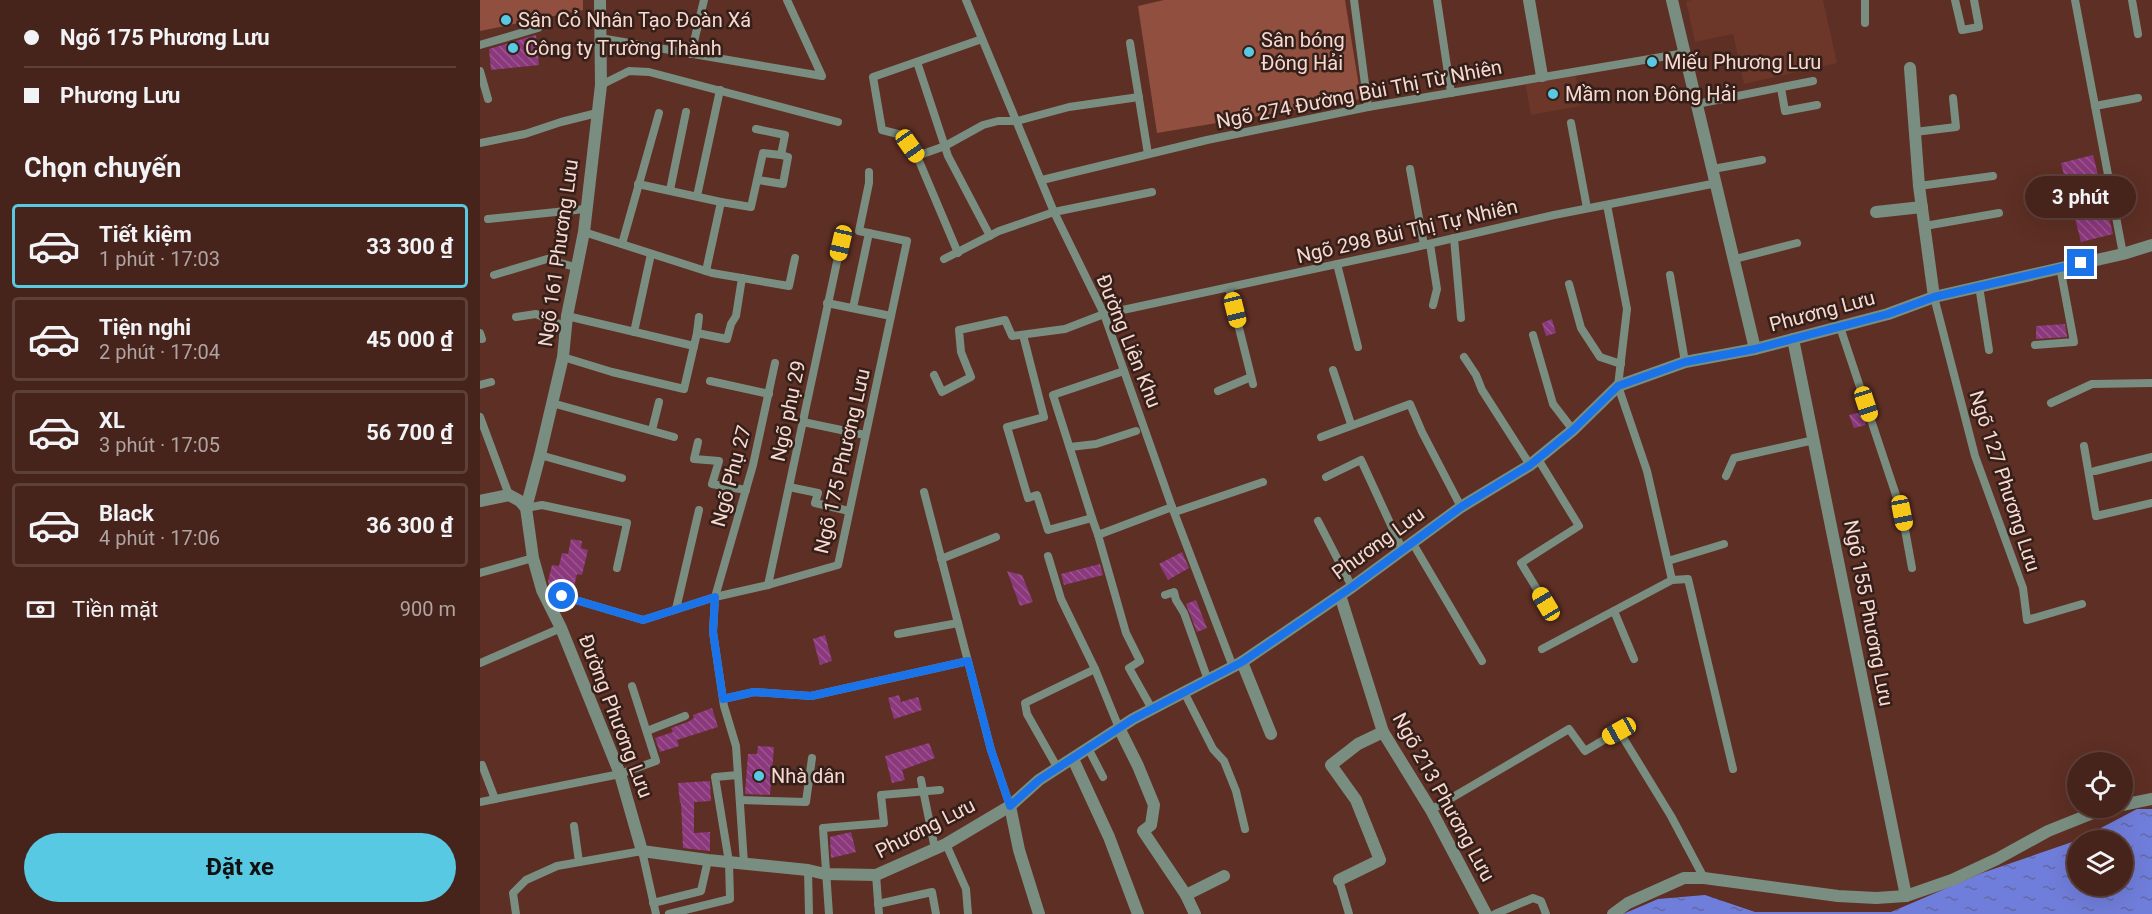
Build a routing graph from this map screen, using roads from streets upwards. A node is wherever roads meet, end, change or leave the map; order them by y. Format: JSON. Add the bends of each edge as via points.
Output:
{"nodes":[{"id":1,"x":600,"y":0,"type":"edge"},
{"id":2,"x":1529,"y":0,"type":"edge"},
{"id":3,"x":1672,"y":0,"type":"edge"},
{"id":4,"x":1910,"y":68,"type":"dead end"},
{"id":5,"x":1542,"y":76,"type":"road end"},
{"id":6,"x":1922,"y":207,"type":"junction"},
{"id":7,"x":1876,"y":212,"type":"dead end"},
{"id":8,"x":2152,"y":245,"type":"edge"},
{"id":9,"x":1934,"y":297,"type":"junction"},
{"id":10,"x":1793,"y":339,"type":"junction"},
{"id":11,"x":1755,"y":349,"type":"junction"},
{"id":12,"x":480,"y":501,"type":"edge"},
{"id":13,"x":526,"y":508,"type":"junction"},
{"id":14,"x":1340,"y":595,"type":"junction"},
{"id":15,"x":1237,"y":664,"type":"junction"},
{"id":16,"x":1119,"y":728,"type":"junction"},
{"id":17,"x":1383,"y":732,"type":"junction"},
{"id":18,"x":1271,"y":734,"type":"dead end"},
{"id":19,"x":1072,"y":759,"type":"junction"},
{"id":20,"x":2152,"y":799,"type":"edge"},
{"id":21,"x":2133,"y":803,"type":"edge"},
{"id":22,"x":1010,"y":806,"type":"junction"},
{"id":23,"x":2080,"y":818,"type":"edge"},
{"id":24,"x":642,"y":851,"type":"joint"},
{"id":25,"x":1224,"y":876,"type":"dead end"},
{"id":26,"x":1339,"y":880,"type":"road end"},
{"id":27,"x":1186,"y":895,"type":"junction"},
{"id":28,"x":1906,"y":896,"type":"junction"},
{"id":29,"x":1039,"y":914,"type":"edge"},
{"id":30,"x":1138,"y":914,"type":"edge"},
{"id":31,"x":1195,"y":914,"type":"edge"},
{"id":32,"x":1486,"y":914,"type":"edge"},
{"id":33,"x":1613,"y":914,"type":"edge"}],
"edges":[{"from":1,"to":13,"type":"street","name":"Ngõ 161 Phương Lưu","via":[[601,85],[584,232],[563,357]]},
{"from":2,"to":5,"type":"street"},
{"from":3,"to":11,"type":"street"},
{"from":4,"to":6,"type":"street"},
{"from":6,"to":7,"type":"street"},
{"from":6,"to":9,"type":"street"},
{"from":8,"to":9,"type":"street","name":"Phương Lưu"},
{"from":9,"to":10,"type":"street","name":"Phương Lưu","via":[[1888,314]]},
{"from":10,"to":11,"type":"street","name":"Phương Lưu"},
{"from":10,"to":28,"type":"street","name":"Ngõ 155 Phương Lưu"},
{"from":11,"to":14,"type":"street","name":"Phương Lưu","via":[[1685,362],[1618,386],[1534,462],[1461,507]]},
{"from":12,"to":13,"type":"street","via":[[510,495]]},
{"from":13,"to":24,"type":"street","name":"Đường Phương Lưu","via":[[542,590],[620,774]]},
{"from":14,"to":15,"type":"street","name":"Phương Lưu"},
{"from":14,"to":17,"type":"street","name":"Ngõ 213 Phương Lưu"},
{"from":15,"to":16,"type":"street","name":"Phương Lưu"},
{"from":15,"to":18,"type":"street"},
{"from":16,"to":19,"type":"street","name":"Phương Lưu"},
{"from":16,"to":27,"type":"street","via":[[1154,806],[1151,825],[1143,831]]},
{"from":17,"to":26,"type":"street","via":[[1358,744],[1331,765],[1356,800],[1380,860]]},
{"from":17,"to":32,"type":"street","name":"Ngõ 213 Phương Lưu","via":[[1431,810]]},
{"from":19,"to":22,"type":"street","name":"Phương Lưu","via":[[1039,780]]},
{"from":19,"to":30,"type":"street","via":[[1109,837]]},
{"from":20,"to":21,"type":"street"},
{"from":22,"to":24,"type":"street","name":"Phương Lưu","via":[[940,847],[876,875],[825,874]]},
{"from":22,"to":29,"type":"street"},
{"from":23,"to":28,"type":"street","via":[[1952,880]]},
{"from":25,"to":27,"type":"street"},
{"from":27,"to":31,"type":"street"},
{"from":28,"to":33,"type":"street","via":[[1838,896],[1684,878],[1628,903]]}]}
